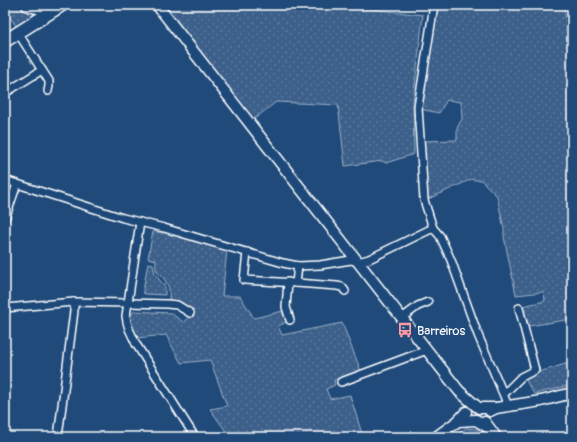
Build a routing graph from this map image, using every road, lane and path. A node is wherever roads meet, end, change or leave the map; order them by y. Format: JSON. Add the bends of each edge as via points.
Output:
{"nodes":[{"id":1,"x":28,"y":5,"type":"edge"},
{"id":2,"x":56,"y":5,"type":"edge"},
{"id":3,"x":62,"y":5,"type":"edge"},
{"id":4,"x":157,"y":5,"type":"edge"},
{"id":5,"x":434,"y":5,"type":"edge"},
{"id":6,"x":18,"y":33,"type":"junction"},
{"id":7,"x":5,"y":41,"type":"edge"},
{"id":8,"x":42,"y":70,"type":"junction"},
{"id":9,"x":48,"y":92,"type":"dead end"},
{"id":10,"x":5,"y":93,"type":"edge"},
{"id":11,"x":5,"y":180,"type":"edge"},
{"id":12,"x":16,"y":184,"type":"junction"},
{"id":13,"x":5,"y":219,"type":"edge"},
{"id":14,"x":140,"y":222,"type":"junction"},
{"id":15,"x":433,"y":228,"type":"junction"},
{"id":16,"x":247,"y":252,"type":"junction"},
{"id":17,"x":358,"y":262,"type":"junction"},
{"id":18,"x":298,"y":266,"type":"junction"},
{"id":19,"x":288,"y":282,"type":"junction"},
{"id":20,"x":296,"y":283,"type":"junction"},
{"id":21,"x":345,"y":291,"type":"dead end"},
{"id":22,"x":74,"y":302,"type":"junction"},
{"id":23,"x":428,"y":302,"type":"dead end"},
{"id":24,"x":128,"y":303,"type":"junction"},
{"id":25,"x":5,"y":308,"type":"edge"},
{"id":26,"x":519,"y":308,"type":"dead end"},
{"id":27,"x":190,"y":313,"type":"dead end"},
{"id":28,"x":402,"y":318,"type":"junction"},
{"id":29,"x":290,"y":320,"type":"dead end"},
{"id":30,"x":427,"y":350,"type":"junction"},
{"id":31,"x":341,"y":382,"type":"dead end"},
{"id":32,"x":502,"y":391,"type":"junction"},
{"id":33,"x":572,"y":393,"type":"edge"},
{"id":34,"x":508,"y":406,"type":"junction"},
{"id":35,"x":496,"y":408,"type":"junction"},
{"id":36,"x":474,"y":413,"type":"junction"},
{"id":37,"x":489,"y":428,"type":"junction"},
{"id":38,"x":436,"y":436,"type":"edge"},
{"id":39,"x":58,"y":437,"type":"edge"},
{"id":40,"x":195,"y":437,"type":"edge"},
{"id":41,"x":496,"y":437,"type":"edge"}],
"edges":[{"from":1,"to":2,"type":"main road","via":[[41,8]]},
{"from":3,"to":6,"type":"main road"},
{"from":4,"to":17,"type":"main road"},
{"from":5,"to":15,"type":"street","via":[[418,107],[424,200]]},
{"from":6,"to":7,"type":"main road"},
{"from":6,"to":8,"type":"street"},
{"from":8,"to":9,"type":"street","via":[[49,81]]},
{"from":8,"to":10,"type":"street"},
{"from":11,"to":12,"type":"street"},
{"from":12,"to":13,"type":"street"},
{"from":12,"to":14,"type":"street"},
{"from":14,"to":16,"type":"street"},
{"from":14,"to":24,"type":"street"},
{"from":15,"to":17,"type":"street"},
{"from":15,"to":32,"type":"street","via":[[440,236],[451,260],[478,335]]},
{"from":16,"to":18,"type":"street"},
{"from":16,"to":19,"type":"street","via":[[244,280]]},
{"from":17,"to":18,"type":"street","via":[[351,260]]},
{"from":17,"to":28,"type":"main road"},
{"from":18,"to":20,"type":"street"},
{"from":19,"to":20,"type":"street"},
{"from":19,"to":29,"type":"street","via":[[286,307]]},
{"from":20,"to":21,"type":"street","via":[[337,286]]},
{"from":22,"to":24,"type":"street"},
{"from":22,"to":25,"type":"street"},
{"from":22,"to":39,"type":"street"},
{"from":23,"to":28,"type":"street"},
{"from":24,"to":27,"type":"street","via":[[177,305]]},
{"from":24,"to":40,"type":"street","via":[[126,322],[131,335]]},
{"from":26,"to":32,"type":"street","via":[[535,370],[522,377],[506,392]]},
{"from":28,"to":30,"type":"main road"},
{"from":30,"to":31,"type":"street"},
{"from":30,"to":36,"type":"main road"},
{"from":32,"to":34,"type":"street"},
{"from":33,"to":34,"type":"main road"},
{"from":34,"to":35,"type":"main road"},
{"from":35,"to":36,"type":"main road"},
{"from":35,"to":37,"type":"main road","via":[[490,418]]},
{"from":36,"to":37,"type":"main road"},
{"from":36,"to":38,"type":"main road"},
{"from":37,"to":41,"type":"main road"}]}
